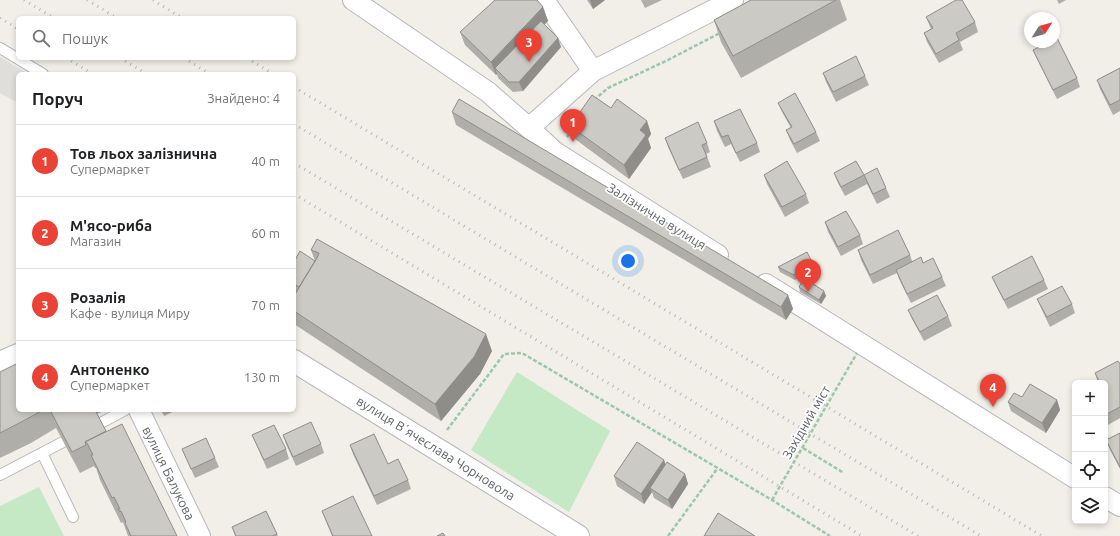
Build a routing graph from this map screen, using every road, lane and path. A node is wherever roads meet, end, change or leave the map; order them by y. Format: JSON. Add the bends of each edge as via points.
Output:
{"nodes":[{"id":1,"x":353,"y":0,"type":"edge"},
{"id":2,"x":544,"y":0,"type":"edge"},
{"id":3,"x":733,"y":0,"type":"edge"},
{"id":4,"x":722,"y":33,"type":"edge"},
{"id":5,"x":0,"y":48,"type":"edge"},
{"id":6,"x":16,"y":58,"type":"edge"},
{"id":7,"x":20,"y":60,"type":"edge"},
{"id":8,"x":593,"y":71,"type":"junction"},
{"id":9,"x":40,"y":72,"type":"edge"},
{"id":10,"x":593,"y":101,"type":"edge"},
{"id":11,"x":574,"y":127,"type":"edge"},
{"id":12,"x":529,"y":128,"type":"junction"},
{"id":13,"x":555,"y":152,"type":"junction"},
{"id":14,"x":857,"y":353,"type":"dead end"},
{"id":15,"x":16,"y":356,"type":"edge"},
{"id":16,"x":296,"y":362,"type":"edge"},
{"id":17,"x":0,"y":363,"type":"edge"},
{"id":18,"x":122,"y":412,"type":"edge"},
{"id":19,"x":140,"y":412,"type":"edge"},
{"id":20,"x":99,"y":424,"type":"edge"},
{"id":21,"x":63,"y":442,"type":"edge"},
{"id":22,"x":434,"y":447,"type":"junction"},
{"id":23,"x":802,"y":448,"type":"junction"},
{"id":24,"x":42,"y":453,"type":"junction"},
{"id":25,"x":718,"y":469,"type":"junction"},
{"id":26,"x":844,"y":473,"type":"dead end"},
{"id":27,"x":0,"y":475,"type":"edge"},
{"id":28,"x":1072,"y":476,"type":"edge"},
{"id":29,"x":1108,"y":499,"type":"edge"},
{"id":30,"x":772,"y":500,"type":"junction"},
{"id":31,"x":1120,"y":506,"type":"edge"},
{"id":32,"x":73,"y":517,"type":"dead end"},
{"id":33,"x":554,"y":528,"type":"edge"},
{"id":34,"x":200,"y":536,"type":"edge"},
{"id":35,"x":578,"y":536,"type":"edge"},
{"id":36,"x":668,"y":536,"type":"edge"},
{"id":37,"x":830,"y":536,"type":"edge"}],
"edges":[{"from":1,"to":12,"type":"street","name":"Залізнична вулиця","via":[[488,92]]},
{"from":2,"to":8,"type":"street"},
{"from":3,"to":8,"type":"street"},
{"from":4,"to":10,"type":"path","via":[[608,88]]},
{"from":5,"to":6,"type":"lane"},
{"from":7,"to":9,"type":"lane"},
{"from":8,"to":12,"type":"street"},
{"from":11,"to":13,"type":"path"},
{"from":12,"to":13,"type":"street","name":"Залізнична вулиця"},
{"from":13,"to":28,"type":"street","name":"Залізнична вулиця"},
{"from":14,"to":23,"type":"path","name":"Західний міст","bridge":true},
{"from":15,"to":17,"type":"street"},
{"from":16,"to":22,"type":"street","name":"вулиця Вʼячеслава Чорновола"},
{"from":18,"to":20,"type":"lane"},
{"from":19,"to":34,"type":"street","name":"вулиця Балукова"},
{"from":21,"to":24,"type":"lane"},
{"from":22,"to":25,"type":"path","via":[[504,354],[522,353]]},
{"from":22,"to":33,"type":"street","name":"вулиця Вʼячеслава Чорновола"},
{"from":23,"to":26,"type":"path"},
{"from":23,"to":30,"type":"path","name":"Західний міст","bridge":true},
{"from":24,"to":27,"type":"lane"},
{"from":24,"to":32,"type":"lane"},
{"from":25,"to":30,"type":"path"},
{"from":25,"to":36,"type":"path"},
{"from":29,"to":31,"type":"street"},
{"from":30,"to":37,"type":"path"},
{"from":33,"to":35,"type":"street","name":"вулиця Вʼячеслава Чорновола"}]}
